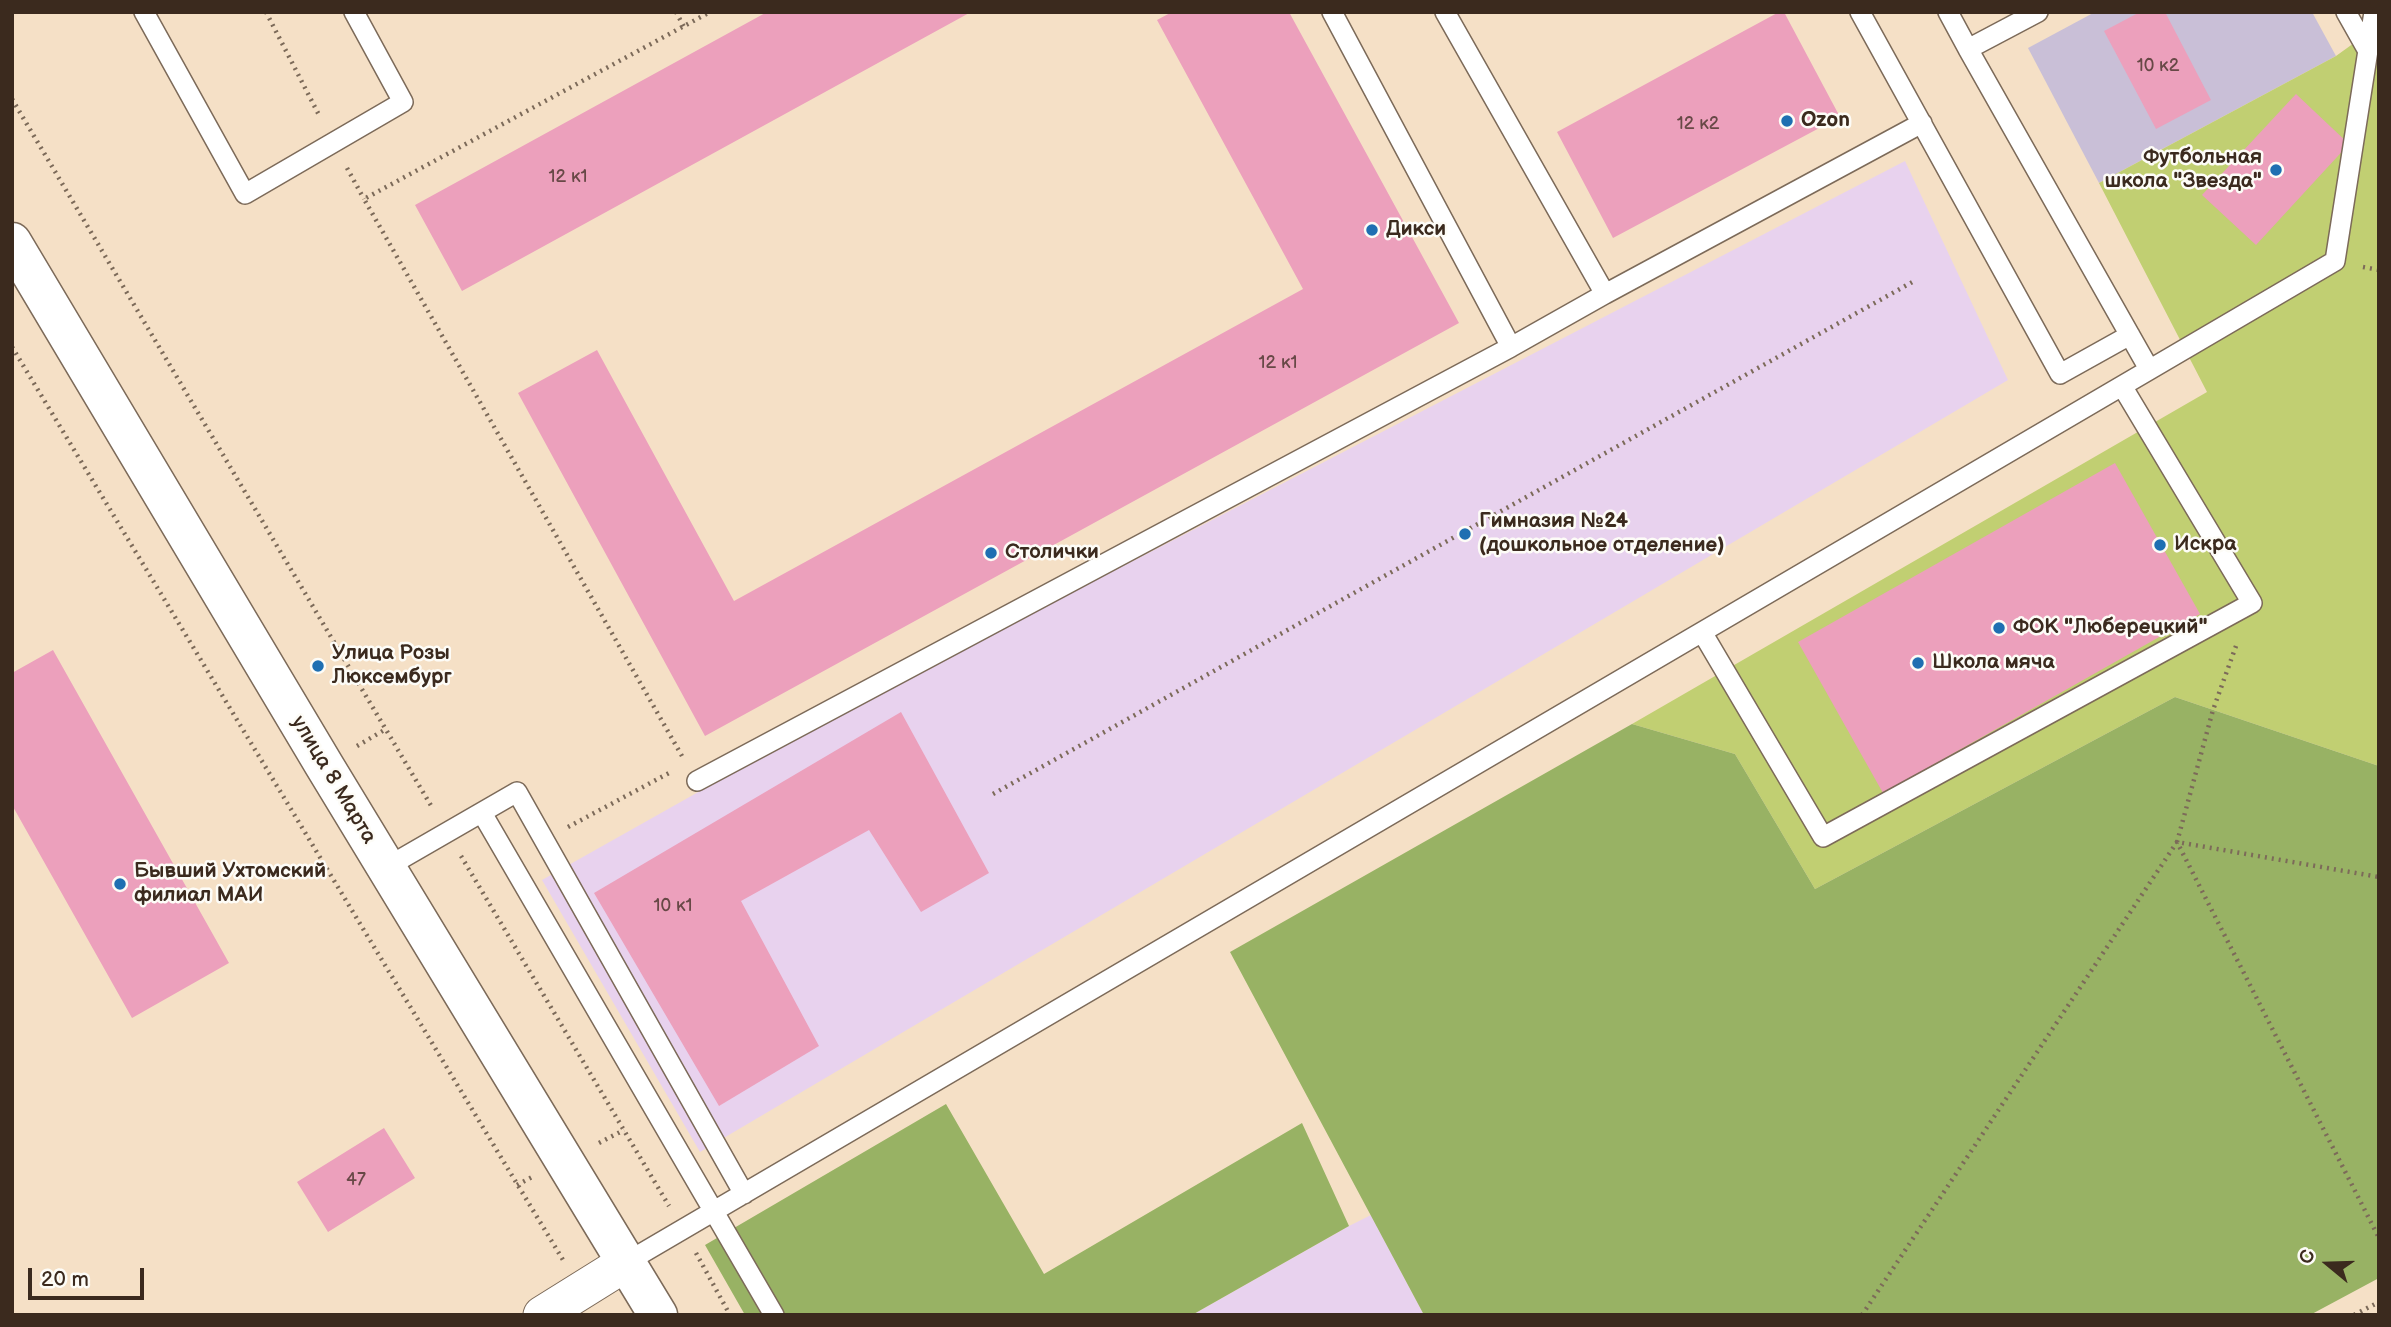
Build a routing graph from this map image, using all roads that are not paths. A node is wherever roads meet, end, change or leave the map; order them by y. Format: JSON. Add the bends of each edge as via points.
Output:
{"nodes":[{"id":1,"x":144,"y":12,"type":"edge"},
{"id":2,"x":354,"y":12,"type":"edge"},
{"id":3,"x":1332,"y":12,"type":"edge"},
{"id":4,"x":1445,"y":12,"type":"edge"},
{"id":5,"x":1860,"y":12,"type":"edge"},
{"id":6,"x":1948,"y":12,"type":"edge"},
{"id":7,"x":2038,"y":12,"type":"edge"},
{"id":8,"x":2347,"y":12,"type":"edge"},
{"id":9,"x":2375,"y":12,"type":"edge"},
{"id":10,"x":1968,"y":49,"type":"junction"},
{"id":11,"x":2368,"y":51,"type":"junction"},
{"id":12,"x":1922,"y":123,"type":"junction"},
{"id":13,"x":12,"y":242,"type":"edge"},
{"id":14,"x":1605,"y":295,"type":"junction"},
{"id":15,"x":2130,"y":335,"type":"junction"},
{"id":16,"x":1511,"y":347,"type":"junction"},
{"id":17,"x":2149,"y":369,"type":"junction"},
{"id":18,"x":2122,"y":386,"type":"junction"},
{"id":19,"x":1702,"y":632,"type":"junction"},
{"id":20,"x":697,"y":781,"type":"road end"},
{"id":21,"x":482,"y":813,"type":"junction"},
{"id":22,"x":387,"y":867,"type":"junction"},
{"id":23,"x":744,"y":1194,"type":"junction"},
{"id":24,"x":714,"y":1212,"type":"junction"},
{"id":25,"x":628,"y":1262,"type":"junction"},
{"id":26,"x":542,"y":1315,"type":"edge"},
{"id":27,"x":658,"y":1315,"type":"edge"},
{"id":28,"x":774,"y":1315,"type":"edge"}],
"edges":[{"from":1,"to":2,"type":"lane","via":[[246,194],[403,102]]},
{"from":3,"to":16,"type":"lane"},
{"from":4,"to":14,"type":"lane"},
{"from":5,"to":12,"type":"lane"},
{"from":6,"to":10,"type":"lane"},
{"from":7,"to":10,"type":"lane"},
{"from":8,"to":11,"type":"lane"},
{"from":9,"to":11,"type":"lane"},
{"from":10,"to":15,"type":"lane"},
{"from":11,"to":17,"type":"lane","via":[[2335,261]]},
{"from":12,"to":14,"type":"lane"},
{"from":12,"to":15,"type":"lane","via":[[2060,374]]},
{"from":13,"to":22,"type":"street","name":"улица 8 Марта"},
{"from":14,"to":16,"type":"lane"},
{"from":15,"to":17,"type":"lane"},
{"from":16,"to":20,"type":"lane"},
{"from":17,"to":18,"type":"lane"},
{"from":18,"to":19,"type":"lane"},
{"from":18,"to":19,"type":"lane","via":[[2252,603],[1823,838]]},
{"from":19,"to":23,"type":"lane"},
{"from":21,"to":22,"type":"lane"},
{"from":21,"to":23,"type":"lane","via":[[517,792]]},
{"from":21,"to":24,"type":"lane"},
{"from":22,"to":25,"type":"street","name":"улица 8 Марта"},
{"from":23,"to":24,"type":"lane"},
{"from":24,"to":25,"type":"lane"},
{"from":24,"to":28,"type":"lane"},
{"from":25,"to":26,"type":"street"},
{"from":25,"to":27,"type":"street","name":"улица 8 Марта"}]}
